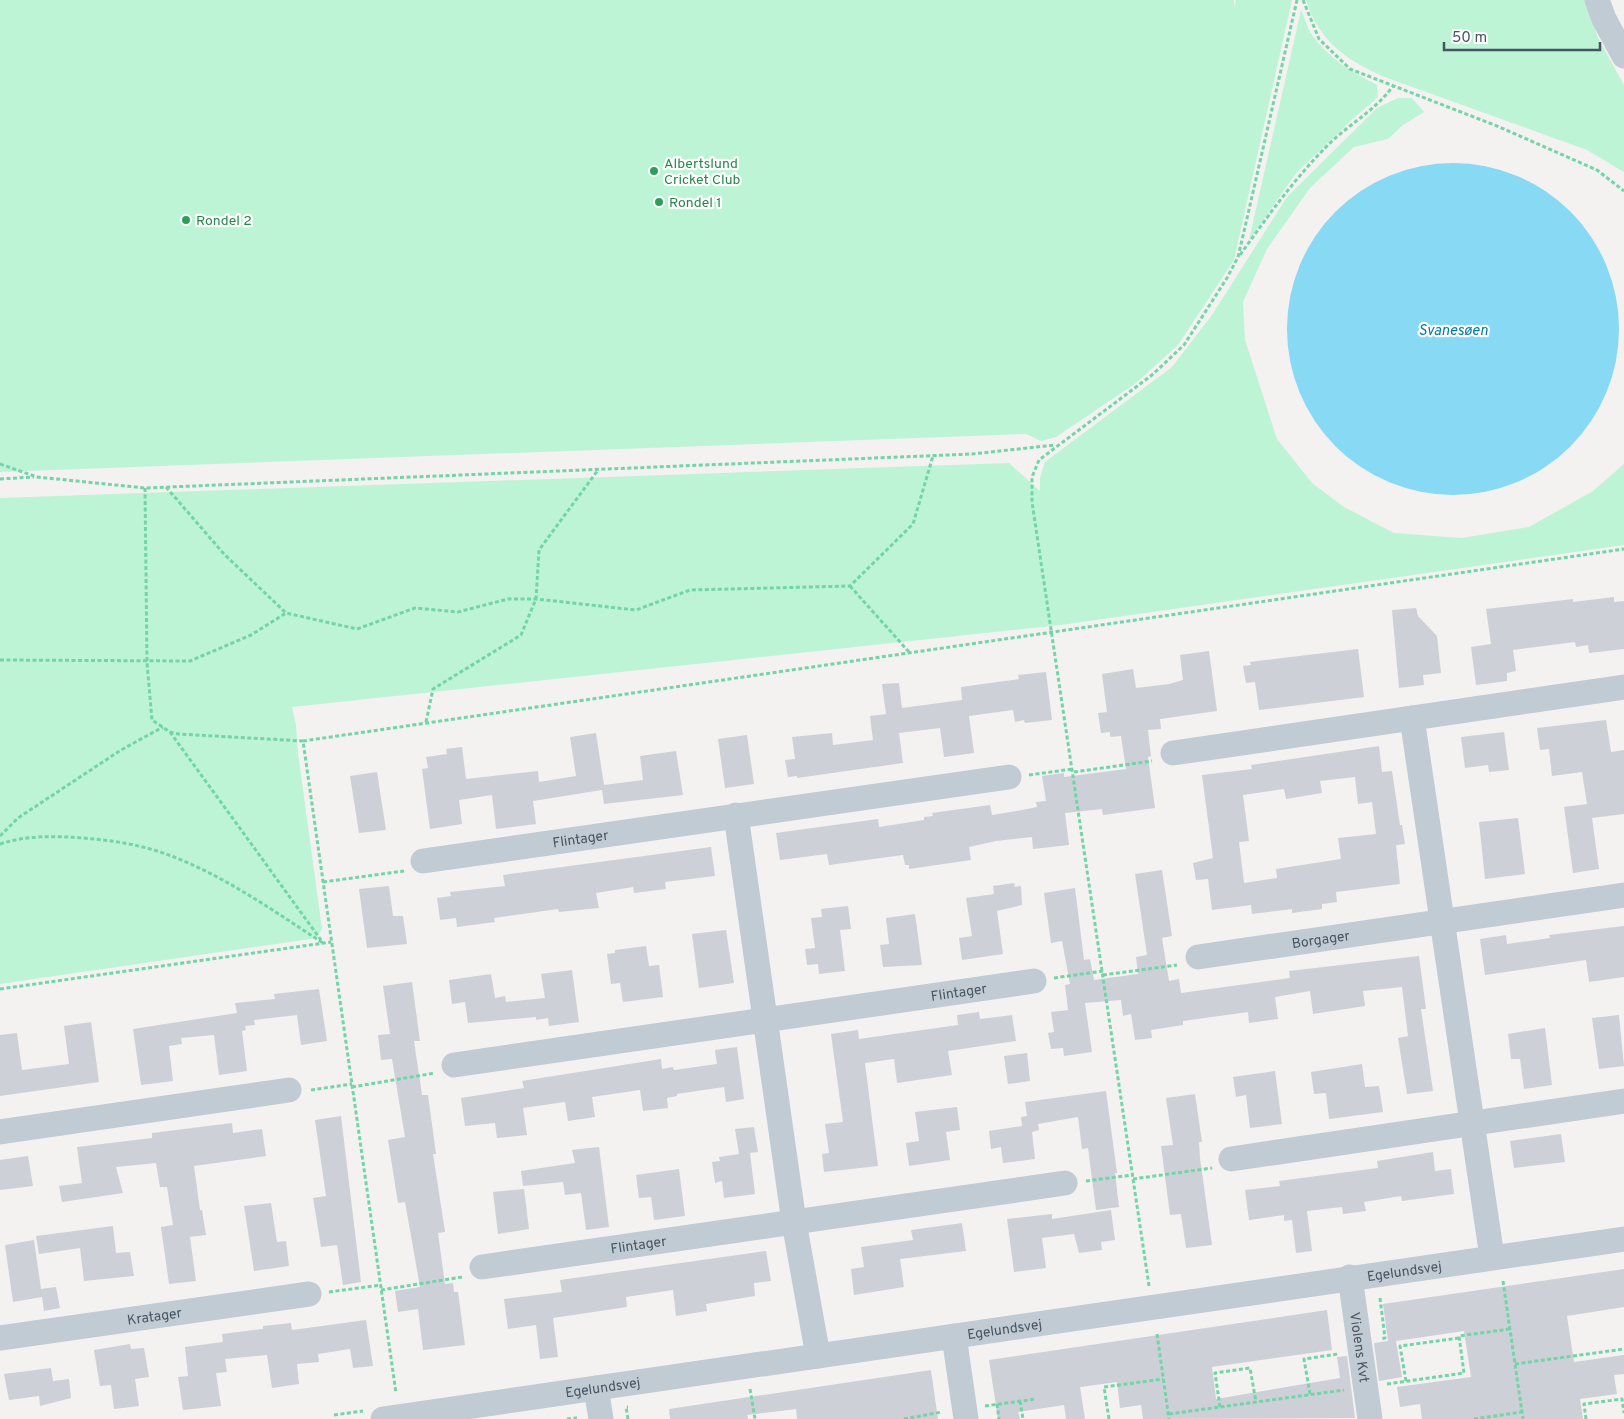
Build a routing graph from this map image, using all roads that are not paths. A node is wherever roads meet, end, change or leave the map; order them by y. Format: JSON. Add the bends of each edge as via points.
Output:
{"nodes":[{"id":1,"x":1598,"y":0,"type":"edge"},
{"id":2,"x":1624,"y":56,"type":"edge"},
{"id":3,"x":1624,"y":687,"type":"edge"},
{"id":4,"x":1412,"y":718,"type":"junction"},
{"id":5,"x":1173,"y":753,"type":"road end"},
{"id":6,"x":1009,"y":777,"type":"road end"},
{"id":7,"x":736,"y":815,"type":"junction"},
{"id":8,"x":423,"y":861,"type":"road end"},
{"id":9,"x":1624,"y":895,"type":"edge"},
{"id":10,"x":1442,"y":921,"type":"junction"},
{"id":11,"x":1198,"y":957,"type":"road end"},
{"id":12,"x":1034,"y":981,"type":"road end"},
{"id":13,"x":765,"y":1018,"type":"junction"},
{"id":14,"x":454,"y":1065,"type":"road end"},
{"id":15,"x":289,"y":1090,"type":"road end"},
{"id":16,"x":1624,"y":1101,"type":"edge"},
{"id":17,"x":1472,"y":1123,"type":"junction"},
{"id":18,"x":0,"y":1132,"type":"edge"},
{"id":19,"x":1231,"y":1159,"type":"road end"},
{"id":20,"x":1065,"y":1183,"type":"road end"},
{"id":21,"x":794,"y":1222,"type":"junction"},
{"id":22,"x":1624,"y":1238,"type":"edge"},
{"id":23,"x":1492,"y":1257,"type":"junction"},
{"id":24,"x":482,"y":1267,"type":"road end"},
{"id":25,"x":1350,"y":1277,"type":"junction"},
{"id":26,"x":309,"y":1294,"type":"road end"},
{"id":27,"x":954,"y":1336,"type":"junction"},
{"id":28,"x":0,"y":1338,"type":"edge"},
{"id":29,"x":818,"y":1356,"type":"junction"},
{"id":30,"x":596,"y":1388,"type":"junction"},
{"id":31,"x":376,"y":1414,"type":"edge"},
{"id":32,"x":965,"y":1414,"type":"edge"},
{"id":33,"x":600,"y":1419,"type":"edge"},
{"id":34,"x":1370,"y":1419,"type":"edge"}],
"edges":[{"from":1,"to":2,"type":"street","via":[[1604,19]]},
{"from":3,"to":4,"type":"street"},
{"from":4,"to":5,"type":"street"},
{"from":4,"to":10,"type":"street"},
{"from":6,"to":7,"type":"street","name":"Flintager"},
{"from":7,"to":8,"type":"street","name":"Flintager"},
{"from":7,"to":13,"type":"street"},
{"from":9,"to":10,"type":"street","name":"Borgager"},
{"from":10,"to":11,"type":"street","name":"Borgager"},
{"from":10,"to":17,"type":"street"},
{"from":12,"to":13,"type":"street","name":"Flintager"},
{"from":13,"to":14,"type":"street","name":"Flintager"},
{"from":13,"to":21,"type":"street"},
{"from":15,"to":18,"type":"street"},
{"from":16,"to":17,"type":"street"},
{"from":17,"to":19,"type":"street"},
{"from":17,"to":23,"type":"street"},
{"from":20,"to":21,"type":"street","name":"Flintager"},
{"from":21,"to":24,"type":"street","name":"Flintager"},
{"from":21,"to":29,"type":"street"},
{"from":22,"to":23,"type":"street","name":"Egelundsvej"},
{"from":23,"to":25,"type":"street","name":"Egelundsvej"},
{"from":25,"to":27,"type":"street","name":"Egelundsvej"},
{"from":25,"to":34,"type":"street","name":"Violens Kvt"},
{"from":26,"to":28,"type":"street","name":"Kratager"},
{"from":27,"to":29,"type":"street","name":"Egelundsvej"},
{"from":27,"to":32,"type":"street"},
{"from":29,"to":30,"type":"street","name":"Egelundsvej"},
{"from":30,"to":31,"type":"street","name":"Egelundsvej"},
{"from":30,"to":33,"type":"street"}]}
